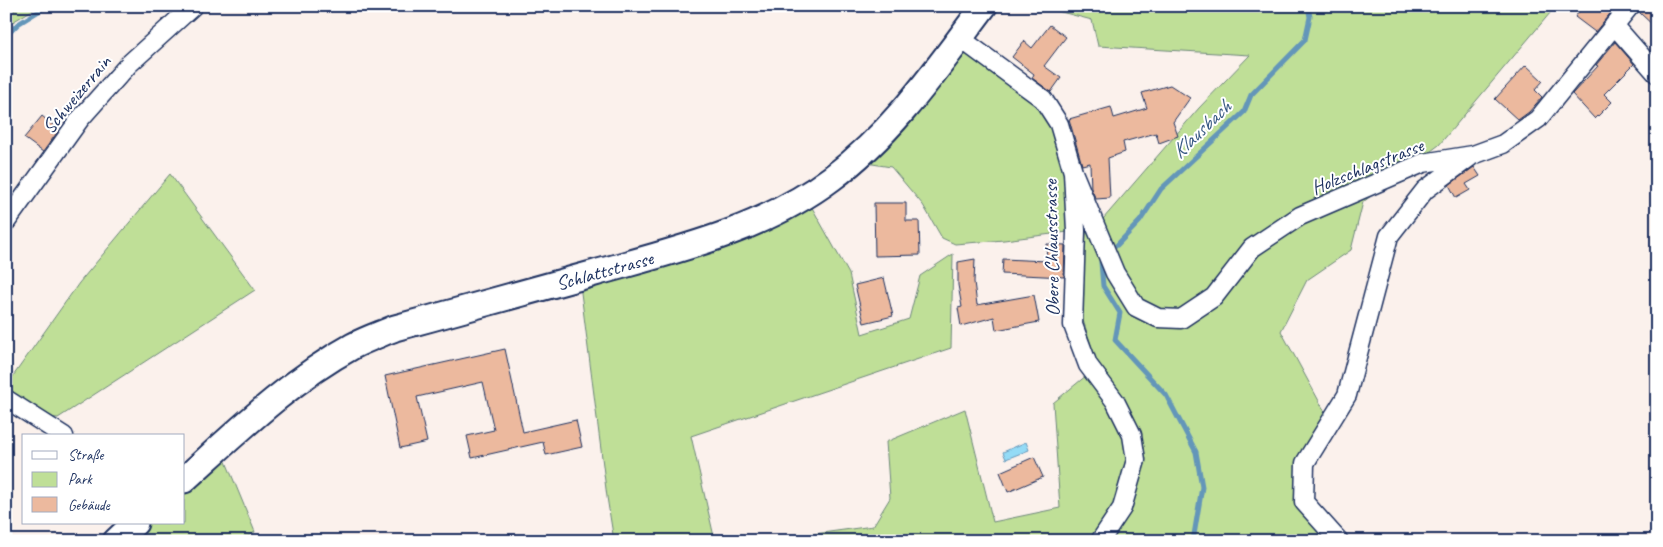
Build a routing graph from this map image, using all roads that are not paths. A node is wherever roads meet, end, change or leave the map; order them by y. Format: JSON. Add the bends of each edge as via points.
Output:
{"nodes":[{"id":1,"x":192,"y":6,"type":"edge"},
{"id":2,"x":984,"y":6,"type":"edge"},
{"id":3,"x":1630,"y":6,"type":"edge"},
{"id":4,"x":1614,"y":25,"type":"junction"},
{"id":5,"x":960,"y":38,"type":"junction"},
{"id":6,"x":1657,"y":74,"type":"edge"},
{"id":7,"x":1473,"y":155,"type":"junction"},
{"id":8,"x":1073,"y":172,"type":"junction"},
{"id":9,"x":6,"y":222,"type":"edge"},
{"id":10,"x":6,"y":399,"type":"edge"},
{"id":11,"x":61,"y":434,"type":"edge"},
{"id":12,"x":185,"y":479,"type":"edge"},
{"id":13,"x":134,"y":524,"type":"edge"},
{"id":14,"x":116,"y":541,"type":"edge"},
{"id":15,"x":1100,"y":541,"type":"edge"},
{"id":16,"x":1339,"y":541,"type":"edge"}],
"edges":[{"from":1,"to":9,"type":"street","name":"Schweizerrain","via":[[129,64],[80,119]]},
{"from":2,"to":5,"type":"street","name":"Schlattstrasse"},
{"from":3,"to":4,"type":"street"},
{"from":4,"to":6,"type":"street"},
{"from":4,"to":7,"type":"street","via":[[1538,119],[1503,144]]},
{"from":5,"to":8,"type":"street","name":"Obere Chlausstrasse","via":[[1043,98],[1059,124]]},
{"from":5,"to":12,"type":"street","name":"Schlattstrasse","via":[[876,140],[831,179],[773,214],[701,244],[395,328],[354,345],[288,388]]},
{"from":7,"to":8,"type":"street","name":"Holzschlagstrasse","via":[[1423,163],[1300,216],[1252,248],[1214,297],[1181,318],[1158,318],[1136,307],[1115,273]]},
{"from":7,"to":16,"type":"street","name":"Holzschlagstrasse","via":[[1425,190],[1389,236],[1347,395],[1305,463],[1304,502]]},
{"from":8,"to":15,"type":"street","name":"Obere Chlausstrasse","via":[[1076,231],[1073,325],[1088,365],[1115,401],[1132,435],[1136,460],[1122,508]]},
{"from":10,"to":11,"type":"street"},
{"from":13,"to":14,"type":"street"}]}
